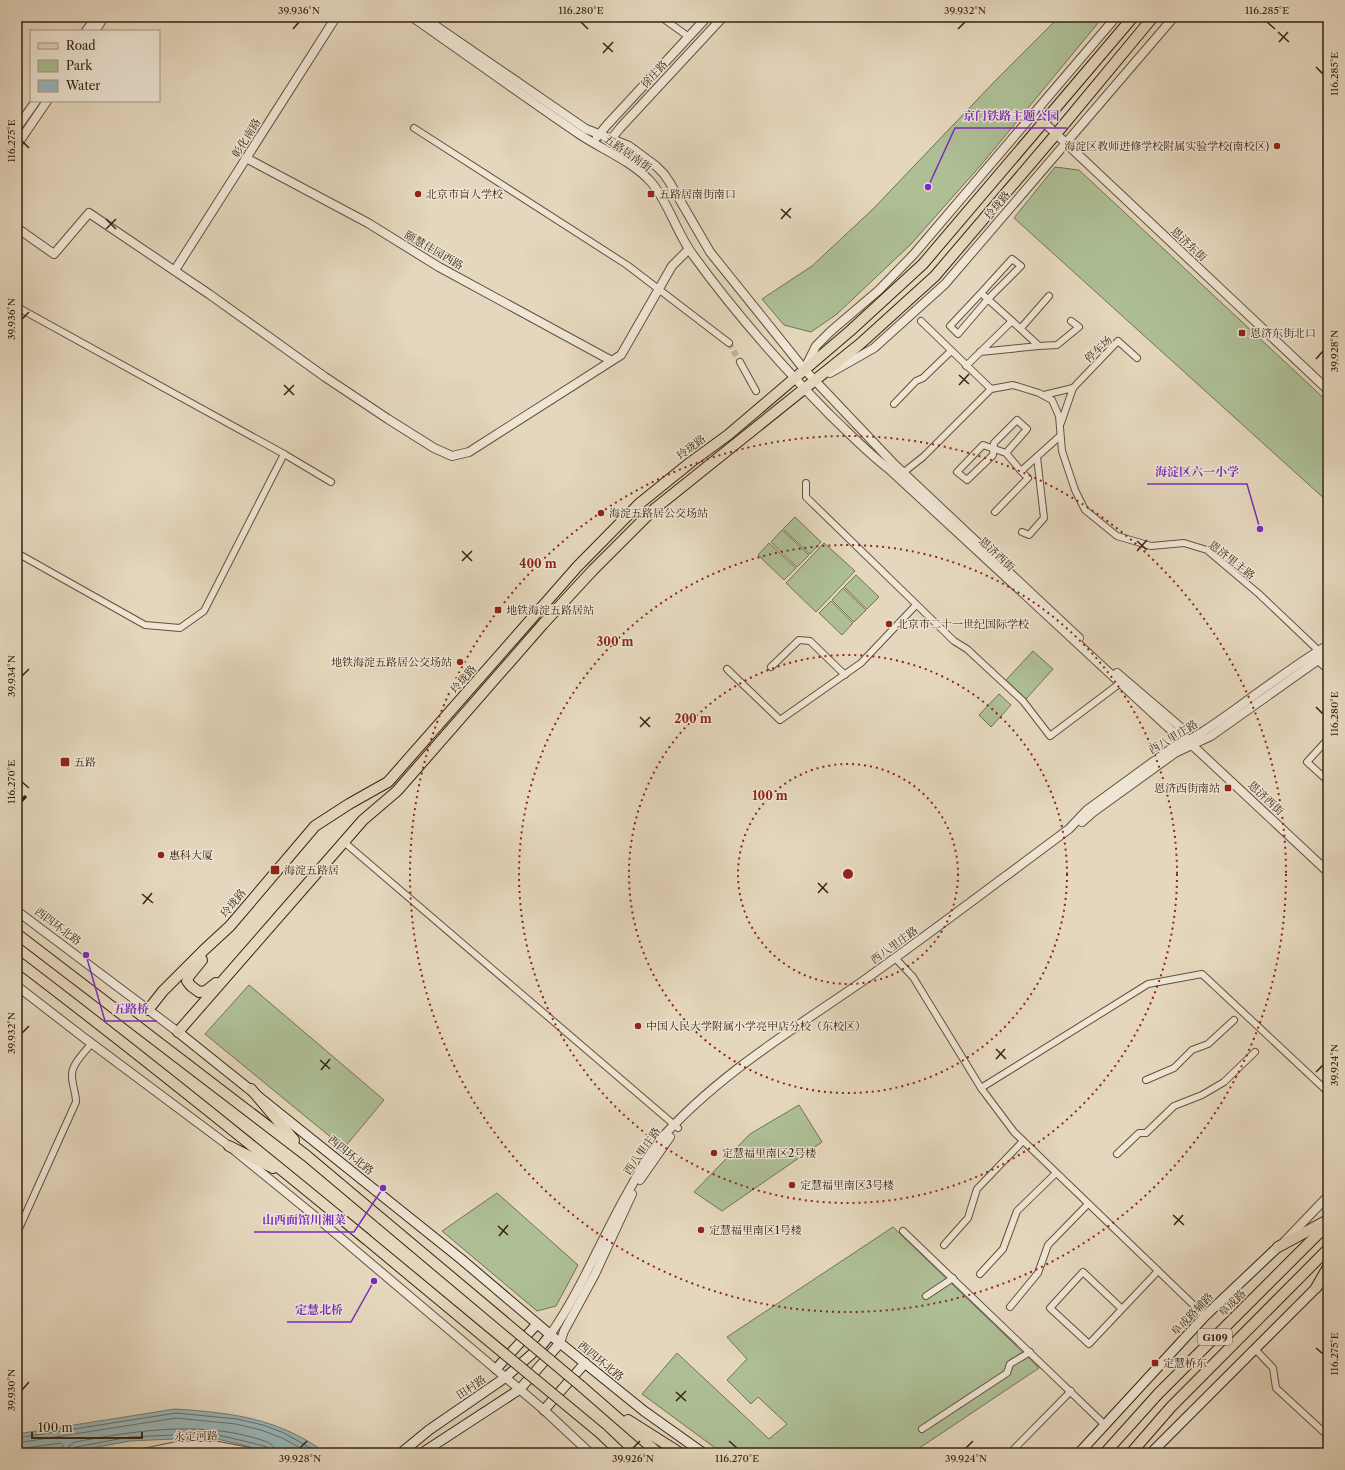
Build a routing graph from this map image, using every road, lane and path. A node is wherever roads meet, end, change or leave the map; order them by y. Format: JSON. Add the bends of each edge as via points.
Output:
{"nodes":[{"id":1,"x":96,"y":17,"type":"edge"},
{"id":2,"x":104,"y":17,"type":"edge"},
{"id":3,"x":336,"y":17,"type":"edge"},
{"id":4,"x":412,"y":17,"type":"edge"},
{"id":5,"x":423,"y":17,"type":"edge"},
{"id":6,"x":661,"y":17,"type":"edge"},
{"id":7,"x":707,"y":17,"type":"edge"},
{"id":8,"x":723,"y":17,"type":"edge"},
{"id":9,"x":1116,"y":17,"type":"edge"},
{"id":10,"x":1133,"y":17,"type":"edge"},
{"id":11,"x":1153,"y":17,"type":"edge"},
{"id":12,"x":1174,"y":17,"type":"edge"},
{"id":13,"x":87,"y":30,"type":"edge"},
{"id":14,"x":96,"y":30,"type":"edge"},
{"id":15,"x":689,"y":37,"type":"junction"},
{"id":16,"x":35,"y":102,"type":"edge"},
{"id":17,"x":46,"y":102,"type":"edge"},
{"id":18,"x":1034,"y":114,"type":"junction"},
{"id":19,"x":1044,"y":123,"type":"junction"},
{"id":20,"x":17,"y":128,"type":"edge"},
{"id":21,"x":414,"y":128,"type":"dead end"},
{"id":22,"x":600,"y":134,"type":"junction"},
{"id":23,"x":1056,"y":134,"type":"junction"},
{"id":24,"x":612,"y":139,"type":"junction"},
{"id":25,"x":593,"y":142,"type":"junction"},
{"id":26,"x":1066,"y":144,"type":"junction"},
{"id":27,"x":17,"y":145,"type":"edge"},
{"id":28,"x":605,"y":149,"type":"junction"},
{"id":29,"x":246,"y":158,"type":"dead end"},
{"id":30,"x":17,"y":228,"type":"edge"},
{"id":31,"x":688,"y":250,"type":"junction"},
{"id":32,"x":175,"y":270,"type":"junction"},
{"id":33,"x":658,"y":289,"type":"junction"},
{"id":34,"x":981,"y":293,"type":"junction"},
{"id":35,"x":1049,"y":296,"type":"dead end"},
{"id":36,"x":988,"y":299,"type":"junction"},
{"id":37,"x":17,"y":307,"type":"edge"},
{"id":38,"x":921,"y":321,"type":"dead end"},
{"id":39,"x":1012,"y":321,"type":"junction"},
{"id":40,"x":1071,"y":321,"type":"dead end"},
{"id":41,"x":1021,"y":328,"type":"junction"},
{"id":42,"x":729,"y":343,"type":"tunnel mouth"},
{"id":43,"x":1040,"y":346,"type":"junction"},
{"id":44,"x":951,"y":351,"type":"junction"},
{"id":45,"x":980,"y":352,"type":"junction"},
{"id":46,"x":1137,"y":358,"type":"dead end"},
{"id":47,"x":610,"y":360,"type":"junction"},
{"id":48,"x":740,"y":362,"type":"tunnel mouth"},
{"id":49,"x":966,"y":366,"type":"junction"},
{"id":50,"x":804,"y":369,"type":"junction"},
{"id":51,"x":795,"y":378,"type":"junction"},
{"id":52,"x":815,"y":381,"type":"junction"},
{"id":53,"x":1073,"y":388,"type":"junction"},
{"id":54,"x":991,"y":389,"type":"junction"},
{"id":55,"x":805,"y":390,"type":"junction"},
{"id":56,"x":1328,"y":390,"type":"edge"},
{"id":57,"x":756,"y":391,"type":"dead end"},
{"id":58,"x":1044,"y":395,"type":"junction"},
{"id":59,"x":894,"y":404,"type":"dead end"},
{"id":60,"x":1060,"y":426,"type":"junction"},
{"id":61,"x":1060,"y":436,"type":"junction"},
{"id":62,"x":994,"y":448,"type":"junction"},
{"id":63,"x":1006,"y":453,"type":"junction"},
{"id":64,"x":284,"y":454,"type":"junction"},
{"id":65,"x":1037,"y":457,"type":"junction"},
{"id":66,"x":1021,"y":471,"type":"junction"},
{"id":67,"x":904,"y":472,"type":"junction"},
{"id":68,"x":331,"y":482,"type":"dead end"},
{"id":69,"x":806,"y":483,"type":"dead end"},
{"id":70,"x":995,"y":512,"type":"dead end"},
{"id":71,"x":1022,"y":532,"type":"dead end"},
{"id":72,"x":17,"y":553,"type":"edge"},
{"id":73,"x":916,"y":605,"type":"junction"},
{"id":74,"x":1328,"y":645,"type":"edge"},
{"id":75,"x":1318,"y":650,"type":"junction"},
{"id":76,"x":1328,"y":653,"type":"edge"},
{"id":77,"x":1317,"y":660,"type":"junction"},
{"id":78,"x":771,"y":667,"type":"dead end"},
{"id":79,"x":728,"y":669,"type":"dead end"},
{"id":80,"x":1328,"y":670,"type":"edge"},
{"id":81,"x":845,"y":675,"type":"junction"},
{"id":82,"x":1123,"y":681,"type":"junction"},
{"id":83,"x":1328,"y":739,"type":"edge"},
{"id":84,"x":1190,"y":743,"type":"junction"},
{"id":85,"x":1328,"y":781,"type":"edge"},
{"id":86,"x":344,"y":842,"type":"junction"},
{"id":87,"x":1328,"y":872,"type":"edge"},
{"id":88,"x":17,"y":911,"type":"edge"},
{"id":89,"x":230,"y":926,"type":"junction"},
{"id":90,"x":17,"y":934,"type":"edge"},
{"id":91,"x":897,"y":959,"type":"junction"},
{"id":92,"x":17,"y":961,"type":"edge"},
{"id":93,"x":232,"y":970,"type":"junction"},
{"id":94,"x":17,"y":986,"type":"edge"},
{"id":95,"x":148,"y":1010,"type":"junction"},
{"id":96,"x":1234,"y":1020,"type":"dead end"},
{"id":97,"x":178,"y":1032,"type":"junction"},
{"id":98,"x":91,"y":1044,"type":"junction"},
{"id":99,"x":1255,"y":1052,"type":"dead end"},
{"id":100,"x":1146,"y":1080,"type":"dead end"},
{"id":101,"x":981,"y":1088,"type":"junction"},
{"id":102,"x":250,"y":1089,"type":"junction"},
{"id":103,"x":1328,"y":1092,"type":"edge"},
{"id":104,"x":676,"y":1126,"type":"junction"},
{"id":105,"x":1023,"y":1141,"type":"junction"},
{"id":106,"x":229,"y":1146,"type":"junction"},
{"id":107,"x":1117,"y":1154,"type":"dead end"},
{"id":108,"x":307,"y":1156,"type":"junction"},
{"id":109,"x":1056,"y":1173,"type":"junction"},
{"id":110,"x":293,"y":1178,"type":"junction"},
{"id":111,"x":1328,"y":1196,"type":"edge"},
{"id":112,"x":1088,"y":1204,"type":"junction"},
{"id":113,"x":1328,"y":1220,"type":"edge"},
{"id":114,"x":1328,"y":1224,"type":"edge"},
{"id":115,"x":903,"y":1231,"type":"dead end"},
{"id":116,"x":17,"y":1234,"type":"edge"},
{"id":117,"x":944,"y":1245,"type":"dead end"},
{"id":118,"x":1278,"y":1247,"type":"junction"},
{"id":119,"x":1328,"y":1249,"type":"edge"},
{"id":120,"x":1328,"y":1266,"type":"edge"},
{"id":121,"x":1158,"y":1271,"type":"junction"},
{"id":122,"x":980,"y":1274,"type":"dead end"},
{"id":123,"x":953,"y":1278,"type":"junction"},
{"id":124,"x":1316,"y":1288,"type":"joint"},
{"id":125,"x":926,"y":1296,"type":"dead end"},
{"id":126,"x":1010,"y":1307,"type":"dead end"},
{"id":127,"x":1122,"y":1309,"type":"junction"},
{"id":128,"x":1205,"y":1316,"type":"junction"},
{"id":129,"x":537,"y":1324,"type":"junction"},
{"id":130,"x":550,"y":1335,"type":"junction"},
{"id":131,"x":560,"y":1343,"type":"junction"},
{"id":132,"x":1255,"y":1349,"type":"junction"},
{"id":133,"x":1030,"y":1352,"type":"junction"},
{"id":134,"x":585,"y":1363,"type":"junction"},
{"id":135,"x":496,"y":1369,"type":"junction"},
{"id":136,"x":506,"y":1377,"type":"junction"},
{"id":137,"x":520,"y":1389,"type":"junction"},
{"id":138,"x":1071,"y":1391,"type":"junction"},
{"id":139,"x":602,"y":1402,"type":"junction"},
{"id":140,"x":544,"y":1410,"type":"junction"},
{"id":141,"x":1105,"y":1425,"type":"junction"},
{"id":142,"x":922,"y":1429,"type":"dead end"},
{"id":143,"x":1328,"y":1436,"type":"edge"},
{"id":144,"x":619,"y":1451,"type":"edge"},
{"id":145,"x":139,"y":1453,"type":"edge"},
{"id":146,"x":254,"y":1453,"type":"edge"},
{"id":147,"x":401,"y":1453,"type":"edge"},
{"id":148,"x":422,"y":1453,"type":"edge"},
{"id":149,"x":590,"y":1453,"type":"edge"},
{"id":150,"x":658,"y":1453,"type":"edge"},
{"id":151,"x":680,"y":1453,"type":"edge"},
{"id":152,"x":704,"y":1453,"type":"edge"},
{"id":153,"x":1010,"y":1453,"type":"edge"},
{"id":154,"x":1078,"y":1453,"type":"edge"},
{"id":155,"x":1105,"y":1453,"type":"edge"},
{"id":156,"x":1131,"y":1453,"type":"edge"},
{"id":157,"x":1151,"y":1453,"type":"edge"}],
"edges":[{"from":1,"to":13,"type":"street"},
{"from":2,"to":14,"type":"street"},
{"from":3,"to":32,"type":"street","name":"彰化南路"},
{"from":4,"to":25,"type":"street","name":"五路居南街"},
{"from":5,"to":22,"type":"street","name":"五路居南街","via":[[586,129]]},
{"from":6,"to":15,"type":"street"},
{"from":7,"to":15,"type":"street","name":"徐庄路"},
{"from":8,"to":24,"type":"street","name":"徐庄路"},
{"from":9,"to":18,"type":"street","name":"玲珑路"},
{"from":10,"to":19,"type":"main road","name":"玲珑路"},
{"from":11,"to":23,"type":"main road","name":"玲珑路"},
{"from":12,"to":26,"type":"street","name":"玲珑路"},
{"from":15,"to":22,"type":"street","name":"徐庄路"},
{"from":16,"to":20,"type":"street"},
{"from":17,"to":27,"type":"street"},
{"from":18,"to":19,"type":"street","name":"恩济东街"},
{"from":18,"to":50,"type":"street","name":"玲珑路","via":[[914,254],[879,290],[816,346]]},
{"from":19,"to":23,"type":"street","name":"恩济东街"},
{"from":19,"to":50,"type":"main road","name":"玲珑路","via":[[923,264]]},
{"from":21,"to":33,"type":"street","via":[[627,265]]},
{"from":22,"to":24,"type":"street","name":"五路居南街"},
{"from":22,"to":25,"type":"street","name":"徐庄路"},
{"from":23,"to":26,"type":"street","name":"恩济东街"},
{"from":23,"to":52,"type":"main road","name":"玲珑路","via":[[935,276]]},
{"from":24,"to":28,"type":"street","name":"徐庄路"},
{"from":24,"to":50,"type":"street","name":"五路居南街","via":[[629,146],[664,174],[710,252]]},
{"from":25,"to":28,"type":"street","name":"五路居南街"},
{"from":26,"to":52,"type":"street","name":"玲珑路","via":[[945,284],[874,348]]},
{"from":26,"to":56,"type":"street","name":"恩济东街"},
{"from":28,"to":31,"type":"street","name":"五路居南街","via":[[639,171],[652,183]]},
{"from":29,"to":47,"type":"street","name":"颐慧佳园西路","via":[[368,223],[439,267]]},
{"from":30,"to":32,"type":"street","via":[[54,254],[89,213]]},
{"from":31,"to":33,"type":"street","via":[[672,266]]},
{"from":31,"to":51,"type":"street","name":"五路居南街","via":[[738,314]]},
{"from":32,"to":47,"type":"street","via":[[325,377],[434,448],[452,456],[469,452]]},
{"from":33,"to":42,"type":"street"},
{"from":33,"to":47,"type":"street","via":[[621,355]]},
{"from":34,"to":36,"type":"street"},
{"from":34,"to":36,"type":"street","via":[[950,326],[958,334]]},
{"from":34,"to":36,"type":"street","via":[[1012,259],[1021,266]]},
{"from":35,"to":41,"type":"street"},
{"from":36,"to":39,"type":"street"},
{"from":37,"to":64,"type":"street"},
{"from":38,"to":44,"type":"street"},
{"from":39,"to":41,"type":"street"},
{"from":39,"to":45,"type":"street"},
{"from":40,"to":43,"type":"street","via":[[1079,327],[1057,345]]},
{"from":41,"to":43,"type":"street"},
{"from":43,"to":45,"type":"street"},
{"from":44,"to":49,"type":"street"},
{"from":44,"to":59,"type":"street"},
{"from":45,"to":49,"type":"street"},
{"from":46,"to":53,"type":"street","name":"停车场","via":[[1118,341]]},
{"from":48,"to":57,"type":"street"},
{"from":49,"to":54,"type":"street"},
{"from":50,"to":51,"type":"main road","name":"玲珑路"},
{"from":50,"to":52,"type":"street","name":"恩济西街"},
{"from":51,"to":55,"type":"street","name":"恩济西街"},
{"from":51,"to":89,"type":"main road","name":"玲珑路","via":[[728,435],[639,504],[576,567],[388,782],[315,826]]},
{"from":52,"to":55,"type":"main road","name":"玲珑路"},
{"from":52,"to":67,"type":"street","name":"恩济西街"},
{"from":53,"to":58,"type":"street"},
{"from":53,"to":60,"type":"street"},
{"from":54,"to":58,"type":"street","via":[[1013,385]]},
{"from":54,"to":67,"type":"street","via":[[923,457]]},
{"from":55,"to":82,"type":"street","name":"恩济西街","via":[[874,458],[895,474]]},
{"from":55,"to":86,"type":"main road","name":"玲珑路","via":[[703,468],[652,511],[543,624],[397,791],[363,820]]},
{"from":58,"to":60,"type":"street","name":"恩济里主路","via":[[1052,400]]},
{"from":60,"to":61,"type":"street","name":"恩济里主路"},
{"from":61,"to":65,"type":"street"},
{"from":61,"to":75,"type":"street","name":"恩济里主路","via":[[1074,490],[1085,510],[1116,536],[1151,546],[1184,543],[1206,550],[1259,594]]},
{"from":62,"to":62,"type":"street","via":[[993,455],[967,480],[957,472],[983,445]]},
{"from":62,"to":63,"type":"street"},
{"from":62,"to":63,"type":"street","via":[[994,443],[1017,420],[1027,429]]},
{"from":63,"to":66,"type":"street"},
{"from":64,"to":68,"type":"street"},
{"from":64,"to":72,"type":"street","via":[[204,611],[180,628],[144,625]]},
{"from":65,"to":66,"type":"street"},
{"from":65,"to":71,"type":"street","via":[[1044,518],[1029,535]]},
{"from":66,"to":70,"type":"street","via":[[1028,478]]},
{"from":67,"to":82,"type":"street","name":"恩济西街"},
{"from":69,"to":73,"type":"street","via":[[806,497]]},
{"from":73,"to":81,"type":"street","via":[[862,663]]},
{"from":73,"to":82,"type":"street","via":[[1022,701],[1050,736]]},
{"from":74,"to":75,"type":"street","name":"西八里庄路"},
{"from":75,"to":84,"type":"street","name":"西八里庄路"},
{"from":76,"to":77,"type":"street","name":"西八里庄路"},
{"from":77,"to":80,"type":"street"},
{"from":77,"to":84,"type":"street","name":"西八里庄路","via":[[1210,736]]},
{"from":78,"to":81,"type":"street","via":[[799,640],[810,641]]},
{"from":79,"to":81,"type":"street","via":[[780,720]]},
{"from":82,"to":84,"type":"street","name":"恩济西街","via":[[1179,726]]},
{"from":83,"to":85,"type":"street","via":[[1307,762]]},
{"from":84,"to":87,"type":"street","name":"恩济西街"},
{"from":84,"to":91,"type":"street","name":"西八里庄路","via":[[1172,748],[1087,810],[1069,829]]},
{"from":86,"to":93,"type":"main road","name":"玲珑路"},
{"from":86,"to":104,"type":"street"},
{"from":88,"to":95,"type":"street","name":"西四环北路"},
{"from":89,"to":93,"type":"main road","via":[[187,980],[199,992],[206,990]]},
{"from":89,"to":95,"type":"main road","name":"玲珑路","via":[[163,991]]},
{"from":90,"to":108,"type":"main road"},
{"from":91,"to":101,"type":"street","via":[[912,977]]},
{"from":91,"to":104,"type":"street","name":"西八里庄路","via":[[720,1082],[703,1096]]},
{"from":92,"to":110,"type":"main road"},
{"from":93,"to":97,"type":"main road","name":"玲珑路"},
{"from":94,"to":98,"type":"street"},
{"from":95,"to":97,"type":"street","name":"西四环北路"},
{"from":96,"to":100,"type":"street","via":[[1208,1044],[1192,1050],[1174,1068]]},
{"from":97,"to":102,"type":"main road","name":"西四环北路"},
{"from":98,"to":106,"type":"street"},
{"from":98,"to":116,"type":"street","via":[[73,1068],[76,1102]]},
{"from":99,"to":107,"type":"street","via":[[1224,1082],[1202,1095],[1174,1106],[1146,1133],[1139,1133]]},
{"from":101,"to":103,"type":"street","via":[[1148,984],[1202,974]]},
{"from":101,"to":105,"type":"street"},
{"from":102,"to":108,"type":"main road"},
{"from":102,"to":129,"type":"main road","name":"西四环北路","via":[[461,1259]]},
{"from":104,"to":130,"type":"street","name":"西八里庄路","via":[[658,1143],[644,1164]]},
{"from":104,"to":131,"type":"street","name":"西八里庄路","via":[[634,1190]]},
{"from":105,"to":109,"type":"street"},
{"from":105,"to":117,"type":"street","via":[[977,1189],[968,1218]]},
{"from":106,"to":110,"type":"main road"},
{"from":106,"to":135,"type":"street"},
{"from":108,"to":139,"type":"main road","bridge":true},
{"from":109,"to":112,"type":"street"},
{"from":109,"to":122,"type":"street","via":[[1017,1211],[1003,1249]]},
{"from":110,"to":144,"type":"main road","bridge":true},
{"from":111,"to":118,"type":"street","name":"阜成路辅路"},
{"from":112,"to":121,"type":"street"},
{"from":112,"to":126,"type":"street","via":[[1048,1245],[1038,1273]]},
{"from":113,"to":118,"type":"main road"},
{"from":114,"to":155,"type":"main road","name":"阜成路","number":"G109","via":[[1158,1394]]},
{"from":115,"to":123,"type":"street"},
{"from":118,"to":128,"type":"main road","name":"阜成路辅路"},
{"from":119,"to":156,"type":"main road","number":"G109","via":[[1171,1407]]},
{"from":120,"to":124,"type":"main road"},
{"from":121,"to":127,"type":"street"},
{"from":121,"to":128,"type":"street"},
{"from":123,"to":125,"type":"street"},
{"from":123,"to":133,"type":"street"},
{"from":124,"to":132,"type":"main road"},
{"from":127,"to":127,"type":"street","via":[[1083,1272],[1050,1308],[1089,1344]]},
{"from":128,"to":141,"type":"main road","name":"阜成路辅路"},
{"from":129,"to":130,"type":"main road","name":"西四环北路"},
{"from":129,"to":135,"type":"main road"},
{"from":130,"to":131,"type":"main road","name":"西四环北路"},
{"from":130,"to":136,"type":"main road","name":"田村路"},
{"from":131,"to":134,"type":"main road","name":"西四环北路"},
{"from":131,"to":137,"type":"main road"},
{"from":132,"to":143,"type":"street","via":[[1273,1368],[1276,1388]]},
{"from":132,"to":157,"type":"main road"},
{"from":133,"to":138,"type":"street"},
{"from":133,"to":142,"type":"street","via":[[1010,1364],[1007,1373]]},
{"from":134,"to":140,"type":"main road"},
{"from":134,"to":152,"type":"main road","name":"西四环北路","via":[[644,1411]]},
{"from":135,"to":136,"type":"street"},
{"from":136,"to":137,"type":"street"},
{"from":136,"to":147,"type":"main road","name":"田村路"},
{"from":137,"to":140,"type":"street"},
{"from":137,"to":148,"type":"main road"},
{"from":138,"to":141,"type":"street"},
{"from":138,"to":153,"type":"street"},
{"from":139,"to":150,"type":"main road"},
{"from":139,"to":151,"type":"main road"},
{"from":140,"to":149,"type":"street"},
{"from":141,"to":154,"type":"main road","name":"阜成路辅路"},
{"from":145,"to":146,"type":"street","name":"永定河路","via":[[177,1445],[218,1445]]}]}
